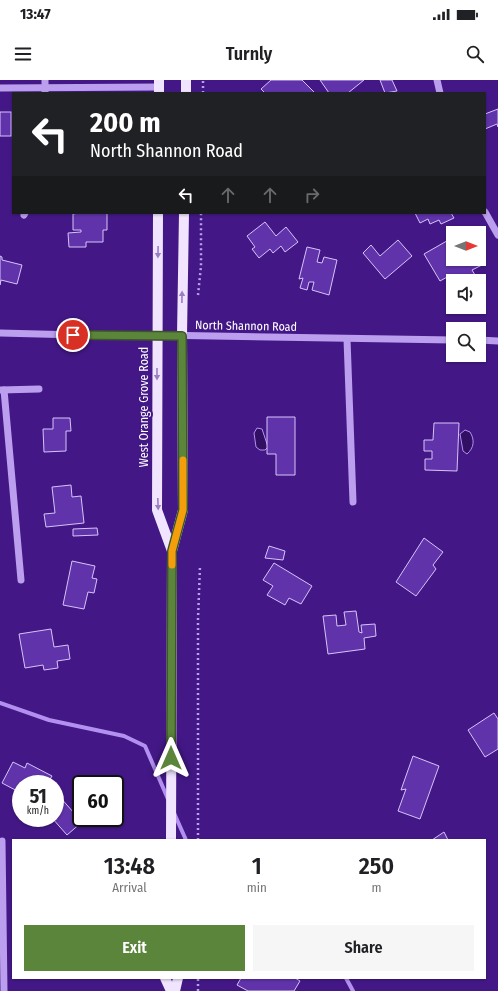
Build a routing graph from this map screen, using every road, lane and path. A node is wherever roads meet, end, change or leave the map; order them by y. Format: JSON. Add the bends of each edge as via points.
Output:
{"nodes":[{"id":1,"x":45,"y":80,"type":"edge"},
{"id":2,"x":186,"y":80,"type":"edge"},
{"id":3,"x":203,"y":80,"type":"edge"},
{"id":4,"x":437,"y":80,"type":"edge"},
{"id":5,"x":159,"y":87,"type":"edge"},
{"id":6,"x":0,"y":88,"type":"edge"},
{"id":7,"x":45,"y":90,"type":"edge"},
{"id":8,"x":186,"y":92,"type":"edge"},
{"id":9,"x":203,"y":92,"type":"edge"},
{"id":10,"x":440,"y":92,"type":"edge"},
{"id":11,"x":158,"y":214,"type":"edge"},
{"id":12,"x":184,"y":214,"type":"edge"},
{"id":13,"x":201,"y":214,"type":"edge"},
{"id":14,"x":486,"y":214,"type":"edge"},
{"id":15,"x":498,"y":235,"type":"edge"},
{"id":16,"x":198,"y":295,"type":"dead end"},
{"id":17,"x":0,"y":333,"type":"edge"},
{"id":18,"x":157,"y":335,"type":"junction"},
{"id":19,"x":182,"y":336,"type":"junction"},
{"id":20,"x":347,"y":338,"type":"junction"},
{"id":21,"x":446,"y":340,"type":"edge"},
{"id":22,"x":486,"y":340,"type":"edge"},
{"id":23,"x":498,"y":341,"type":"edge"},
{"id":24,"x":38,"y":389,"type":"dead end"},
{"id":25,"x":2,"y":390,"type":"edge"},
{"id":26,"x":353,"y":502,"type":"dead end"},
{"id":27,"x":172,"y":551,"type":"junction"},
{"id":28,"x":200,"y":566,"type":"dead end"},
{"id":29,"x":21,"y":580,"type":"dead end"},
{"id":30,"x":171,"y":839,"type":"edge"},
{"id":31,"x":198,"y":839,"type":"edge"},
{"id":32,"x":2,"y":840,"type":"dead end"},
{"id":33,"x":165,"y":979,"type":"edge"},
{"id":34,"x":178,"y":979,"type":"edge"},
{"id":35,"x":198,"y":979,"type":"edge"},
{"id":36,"x":4,"y":991,"type":"edge"},
{"id":37,"x":171,"y":991,"type":"edge"},
{"id":38,"x":175,"y":991,"type":"edge"},
{"id":39,"x":198,"y":991,"type":"edge"}],
"edges":[{"from":1,"to":7,"type":"street"},
{"from":2,"to":8,"type":"main road"},
{"from":3,"to":9,"type":"path"},
{"from":4,"to":10,"type":"street"},
{"from":5,"to":7,"type":"street"},
{"from":6,"to":7,"type":"street"},
{"from":11,"to":18,"type":"main road","name":"West Orange Grove Road","one_way":true},
{"from":19,"to":12,"type":"main road","name":"West Orange Grove Road","one_way":true},
{"from":13,"to":16,"type":"path"},
{"from":14,"to":15,"type":"street"},
{"from":17,"to":18,"type":"street","name":"North Shannon Road"},
{"from":18,"to":19,"type":"street","name":"North Shannon Road"},
{"from":18,"to":27,"type":"main road","name":"West Orange Grove Road","one_way":true,"via":[[157,510]]},
{"from":19,"to":20,"type":"street","name":"North Shannon Road"},
{"from":19,"to":27,"type":"main road","name":"West Orange Grove Road","via":[[183,510]]},
{"from":20,"to":21,"type":"street","name":"North Shannon Road"},
{"from":20,"to":26,"type":"street"},
{"from":22,"to":23,"type":"street"},
{"from":24,"to":25,"type":"street"},
{"from":25,"to":29,"type":"street"},
{"from":27,"to":30,"type":"main road","name":"West Orange Grove Road"},
{"from":28,"to":31,"type":"path"},
{"from":32,"to":36,"type":"street"},
{"from":33,"to":37,"type":"main road"},
{"from":34,"to":38,"type":"main road"},
{"from":35,"to":39,"type":"path"}]}
